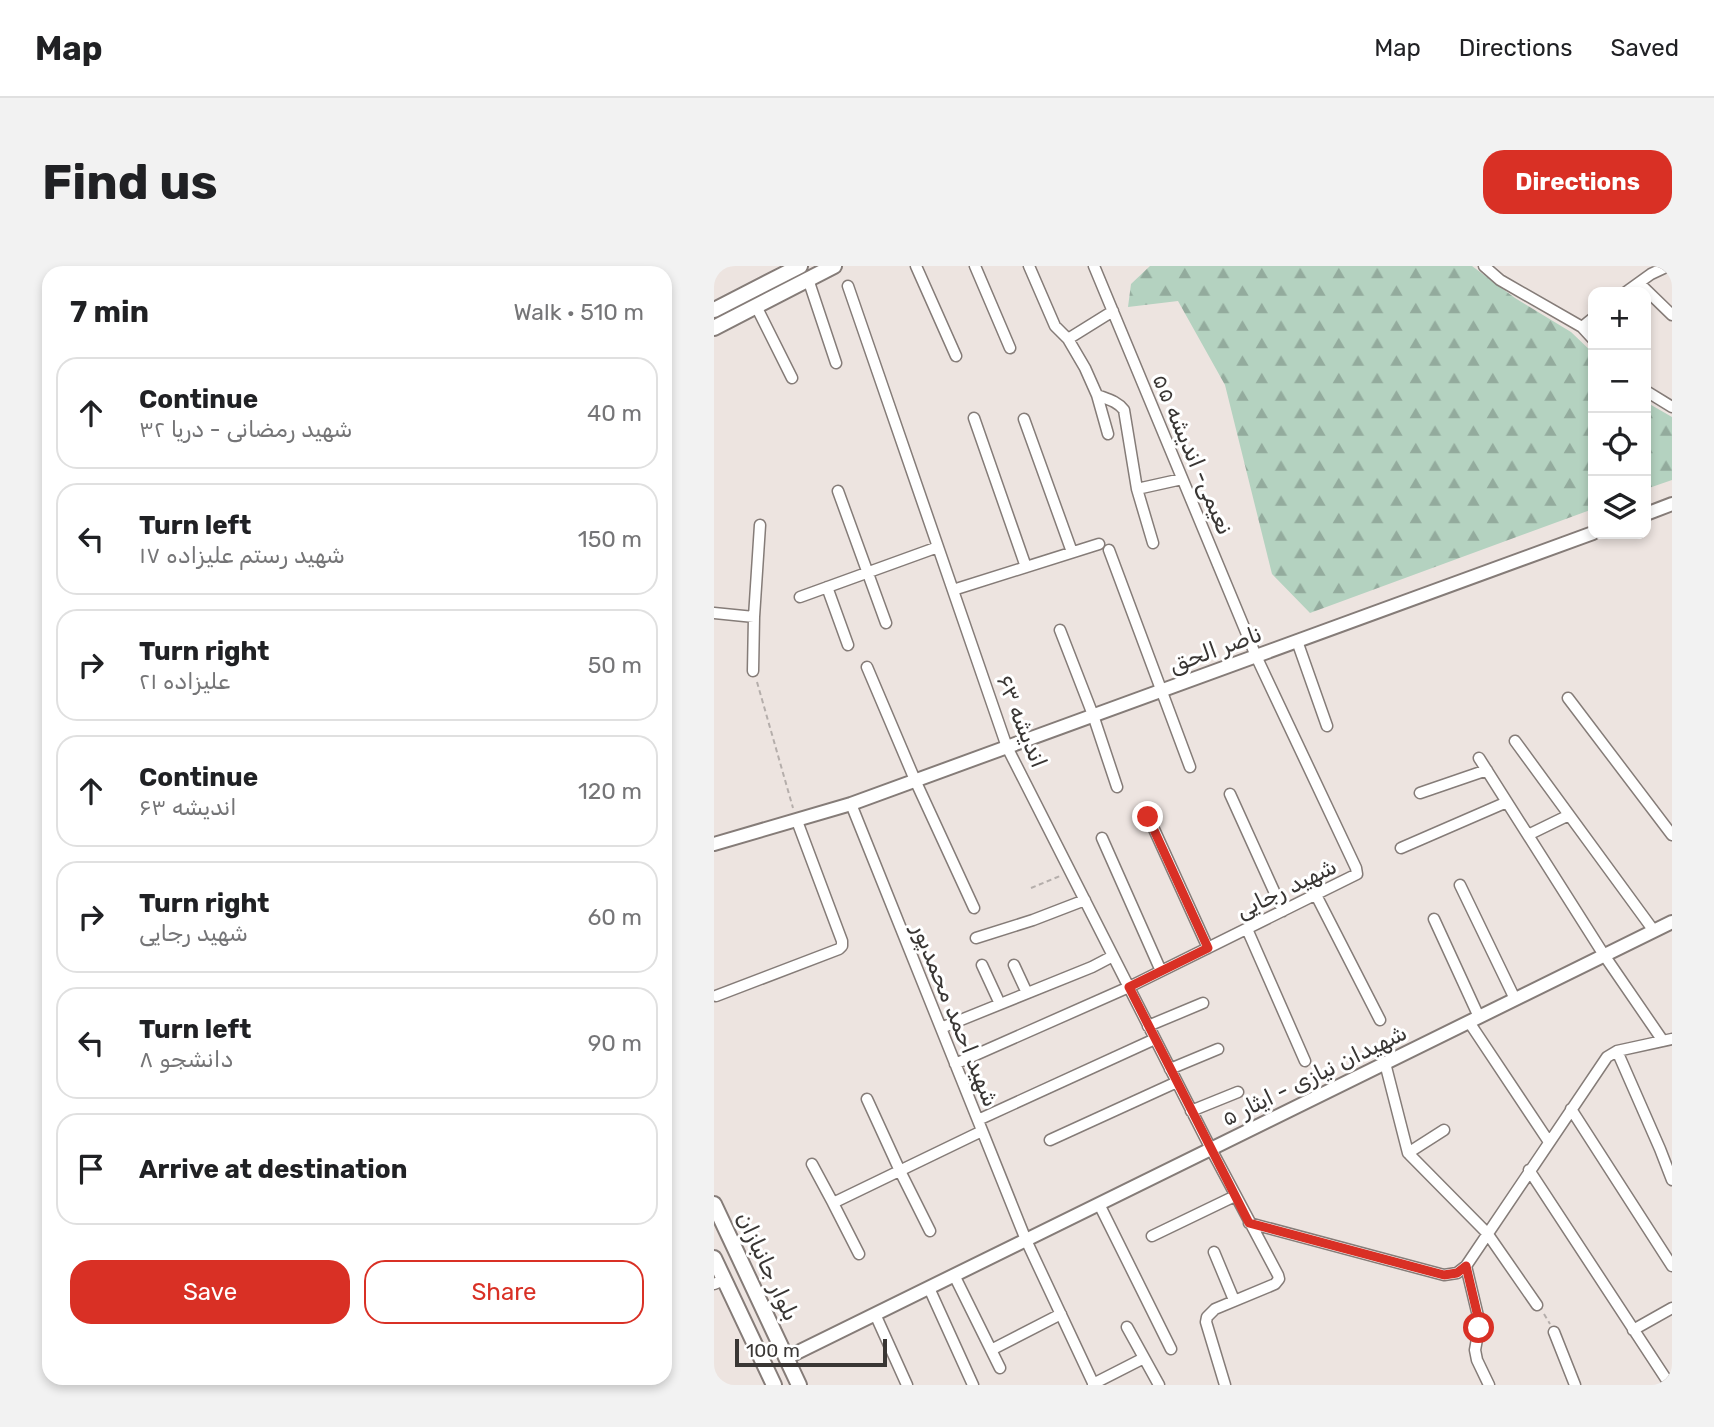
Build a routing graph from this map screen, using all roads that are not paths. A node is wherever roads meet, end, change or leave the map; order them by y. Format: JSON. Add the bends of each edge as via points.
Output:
{"nodes":[{"id":1,"x":834,"y":266,"type":"edge"},
{"id":2,"x":916,"y":266,"type":"edge"},
{"id":3,"x":975,"y":266,"type":"edge"},
{"id":4,"x":1029,"y":266,"type":"edge"},
{"id":5,"x":1094,"y":266,"type":"edge"},
{"id":6,"x":1484,"y":266,"type":"edge"},
{"id":7,"x":1668,"y":266,"type":"edge"},
{"id":8,"x":794,"y":267,"type":"edge"},
{"id":9,"x":1648,"y":270,"type":"edge"},
{"id":10,"x":808,"y":279,"type":"junction"},
{"id":11,"x":1639,"y":282,"type":"junction"},
{"id":12,"x":848,"y":286,"type":"dead end"},
{"id":13,"x":1632,"y":287,"type":"edge"},
{"id":14,"x":757,"y":306,"type":"junction"},
{"id":15,"x":714,"y":310,"type":"edge"},
{"id":16,"x":1112,"y":311,"type":"junction"},
{"id":17,"x":1672,"y":316,"type":"edge"},
{"id":18,"x":1588,"y":322,"type":"edge"},
{"id":19,"x":1582,"y":327,"type":"junction"},
{"id":20,"x":714,"y":328,"type":"edge"},
{"id":21,"x":1588,"y":334,"type":"edge"},
{"id":22,"x":1068,"y":339,"type":"junction"},
{"id":23,"x":1010,"y":348,"type":"dead end"},
{"id":24,"x":956,"y":356,"type":"dead end"},
{"id":25,"x":836,"y":363,"type":"dead end"},
{"id":26,"x":792,"y":378,"type":"dead end"},
{"id":27,"x":1651,"y":394,"type":"edge"},
{"id":28,"x":1097,"y":395,"type":"junction"},
{"id":29,"x":1672,"y":407,"type":"edge"},
{"id":30,"x":974,"y":418,"type":"dead end"},
{"id":31,"x":1024,"y":419,"type":"dead end"},
{"id":32,"x":1108,"y":434,"type":"dead end"},
{"id":33,"x":1182,"y":479,"type":"junction"},
{"id":34,"x":1137,"y":489,"type":"junction"},
{"id":35,"x":838,"y":491,"type":"dead end"},
{"id":36,"x":1672,"y":504,"type":"edge"},
{"id":37,"x":1651,"y":512,"type":"edge"},
{"id":38,"x":760,"y":525,"type":"dead end"},
{"id":39,"x":1588,"y":535,"type":"edge"},
{"id":40,"x":1153,"y":543,"type":"dead end"},
{"id":41,"x":938,"y":547,"type":"junction"},
{"id":42,"x":1072,"y":552,"type":"junction"},
{"id":43,"x":1026,"y":567,"type":"junction"},
{"id":44,"x":868,"y":572,"type":"junction"},
{"id":45,"x":827,"y":587,"type":"junction"},
{"id":46,"x":953,"y":590,"type":"junction"},
{"id":47,"x":800,"y":597,"type":"dead end"},
{"id":48,"x":714,"y":612,"type":"edge"},
{"id":49,"x":754,"y":617,"type":"junction"},
{"id":50,"x":886,"y":623,"type":"dead end"},
{"id":51,"x":1060,"y":630,"type":"dead end"},
{"id":52,"x":1297,"y":641,"type":"junction"},
{"id":53,"x":848,"y":645,"type":"dead end"},
{"id":54,"x":1256,"y":656,"type":"junction"},
{"id":55,"x":867,"y":667,"type":"dead end"},
{"id":56,"x":753,"y":671,"type":"road end"},
{"id":57,"x":1162,"y":690,"type":"junction"},
{"id":58,"x":1568,"y":698,"type":"dead end"},
{"id":59,"x":1093,"y":715,"type":"junction"},
{"id":60,"x":1327,"y":726,"type":"dead end"},
{"id":61,"x":1515,"y":741,"type":"dead end"},
{"id":62,"x":1007,"y":747,"type":"junction"},
{"id":63,"x":1479,"y":758,"type":"dead end"},
{"id":64,"x":1190,"y":767,"type":"dead end"},
{"id":65,"x":1487,"y":770,"type":"junction"},
{"id":66,"x":915,"y":780,"type":"junction"},
{"id":67,"x":1117,"y":787,"type":"dead end"},
{"id":68,"x":1420,"y":793,"type":"dead end"},
{"id":69,"x":1230,"y":794,"type":"dead end"},
{"id":70,"x":1507,"y":802,"type":"junction"},
{"id":71,"x":851,"y":804,"type":"junction"},
{"id":72,"x":1569,"y":815,"type":"junction"},
{"id":73,"x":1148,"y":817,"type":"dead end"},
{"id":74,"x":797,"y":821,"type":"junction"},
{"id":75,"x":1528,"y":835,"type":"junction"},
{"id":76,"x":1672,"y":835,"type":"edge"},
{"id":77,"x":1102,"y":838,"type":"dead end"},
{"id":78,"x":714,"y":844,"type":"edge"},
{"id":79,"x":1401,"y":848,"type":"dead end"},
{"id":80,"x":1460,"y":885,"type":"dead end"},
{"id":81,"x":1316,"y":895,"type":"junction"},
{"id":82,"x":1085,"y":900,"type":"junction"},
{"id":83,"x":974,"y":908,"type":"dead end"},
{"id":84,"x":1283,"y":911,"type":"junction"},
{"id":85,"x":1434,"y":919,"type":"dead end"},
{"id":86,"x":1672,"y":922,"type":"edge"},
{"id":87,"x":1247,"y":929,"type":"junction"},
{"id":88,"x":1654,"y":931,"type":"junction"},
{"id":89,"x":976,"y":939,"type":"dead end"},
{"id":90,"x":1208,"y":948,"type":"junction"},
{"id":91,"x":1604,"y":955,"type":"junction"},
{"id":92,"x":1113,"y":956,"type":"junction"},
{"id":93,"x":982,"y":965,"type":"dead end"},
{"id":94,"x":1014,"y":965,"type":"dead end"},
{"id":95,"x":1161,"y":971,"type":"junction"},
{"id":96,"x":1129,"y":987,"type":"junction"},
{"id":97,"x":1027,"y":993,"type":"junction"},
{"id":98,"x":716,"y":996,"type":"dead end"},
{"id":99,"x":1515,"y":999,"type":"junction"},
{"id":100,"x":1203,"y":1003,"type":"dead end"},
{"id":101,"x":1000,"y":1004,"type":"junction"},
{"id":102,"x":1474,"y":1019,"type":"junction"},
{"id":103,"x":1380,"y":1020,"type":"dead end"},
{"id":104,"x":1148,"y":1026,"type":"junction"},
{"id":105,"x":941,"y":1028,"type":"junction"},
{"id":106,"x":1155,"y":1039,"type":"junction"},
{"id":107,"x":1668,"y":1040,"type":"edge"},
{"id":108,"x":1218,"y":1049,"type":"dead end"},
{"id":109,"x":1617,"y":1051,"type":"junction"},
{"id":110,"x":1306,"y":1061,"type":"dead end"},
{"id":111,"x":955,"y":1063,"type":"junction"},
{"id":112,"x":1385,"y":1063,"type":"junction"},
{"id":113,"x":1170,"y":1069,"type":"junction"},
{"id":114,"x":1177,"y":1082,"type":"junction"},
{"id":115,"x":1238,"y":1092,"type":"dead end"},
{"id":116,"x":867,"y":1099,"type":"dead end"},
{"id":117,"x":1571,"y":1109,"type":"junction"},
{"id":118,"x":1191,"y":1111,"type":"junction"},
{"id":119,"x":978,"y":1120,"type":"junction"},
{"id":120,"x":1444,"y":1130,"type":"dead end"},
{"id":121,"x":982,"y":1131,"type":"junction"},
{"id":122,"x":1050,"y":1139,"type":"dead end"},
{"id":123,"x":1549,"y":1142,"type":"junction"},
{"id":124,"x":1672,"y":1144,"type":"edge"},
{"id":125,"x":1211,"y":1149,"type":"junction"},
{"id":126,"x":1660,"y":1149,"type":"junction"},
{"id":127,"x":1408,"y":1153,"type":"junction"},
{"id":128,"x":812,"y":1164,"type":"dead end"},
{"id":129,"x":1529,"y":1170,"type":"junction"},
{"id":130,"x":900,"y":1171,"type":"junction"},
{"id":131,"x":1672,"y":1180,"type":"edge"},
{"id":132,"x":1235,"y":1196,"type":"junction"},
{"id":133,"x":833,"y":1203,"type":"junction"},
{"id":134,"x":714,"y":1204,"type":"edge"},
{"id":135,"x":1098,"y":1204,"type":"junction"},
{"id":136,"x":1249,"y":1223,"type":"junction"},
{"id":137,"x":930,"y":1231,"type":"dead end"},
{"id":138,"x":1487,"y":1233,"type":"junction"},
{"id":139,"x":1152,"y":1236,"type":"dead end"},
{"id":140,"x":1026,"y":1240,"type":"junction"},
{"id":141,"x":1214,"y":1252,"type":"dead end"},
{"id":142,"x":859,"y":1254,"type":"dead end"},
{"id":143,"x":714,"y":1258,"type":"edge"},
{"id":144,"x":1466,"y":1266,"type":"junction"},
{"id":145,"x":1672,"y":1266,"type":"edge"},
{"id":146,"x":954,"y":1275,"type":"junction"},
{"id":147,"x":719,"y":1282,"type":"edge"},
{"id":148,"x":929,"y":1287,"type":"junction"},
{"id":149,"x":1234,"y":1300,"type":"junction"},
{"id":150,"x":1537,"y":1305,"type":"road end"},
{"id":151,"x":1672,"y":1308,"type":"edge"},
{"id":152,"x":875,"y":1314,"type":"junction"},
{"id":153,"x":1061,"y":1314,"type":"junction"},
{"id":154,"x":1127,"y":1327,"type":"dead end"},
{"id":155,"x":1633,"y":1330,"type":"junction"},
{"id":156,"x":1554,"y":1332,"type":"road end"},
{"id":157,"x":1171,"y":1349,"type":"dead end"},
{"id":158,"x":991,"y":1350,"type":"junction"},
{"id":159,"x":1144,"y":1357,"type":"junction"},
{"id":160,"x":786,"y":1358,"type":"junction"},
{"id":161,"x":1000,"y":1368,"type":"dead end"},
{"id":162,"x":1223,"y":1384,"type":"edge"},
{"id":163,"x":774,"y":1385,"type":"edge"},
{"id":164,"x":799,"y":1385,"type":"edge"},
{"id":165,"x":906,"y":1385,"type":"edge"},
{"id":166,"x":973,"y":1385,"type":"edge"},
{"id":167,"x":1094,"y":1385,"type":"edge"},
{"id":168,"x":1159,"y":1385,"type":"edge"},
{"id":169,"x":1489,"y":1385,"type":"edge"},
{"id":170,"x":1575,"y":1385,"type":"edge"},
{"id":171,"x":1670,"y":1385,"type":"edge"}],
"edges":[{"from":1,"to":10,"type":"main road"},
{"from":2,"to":24,"type":"street"},
{"from":3,"to":23,"type":"street"},
{"from":4,"to":22,"type":"street","via":[[1047,308]]},
{"from":5,"to":16,"type":"street","name":"نعیمی- اندیشه ۵۵"},
{"from":6,"to":19,"type":"street"},
{"from":7,"to":9,"type":"street"},
{"from":8,"to":15,"type":"main road"},
{"from":9,"to":11,"type":"street"},
{"from":10,"to":14,"type":"main road"},
{"from":10,"to":25,"type":"street"},
{"from":11,"to":13,"type":"street"},
{"from":11,"to":17,"type":"street"},
{"from":12,"to":41,"type":"street","name":"اندیشه ۶۳"},
{"from":14,"to":20,"type":"main road"},
{"from":14,"to":26,"type":"street"},
{"from":16,"to":22,"type":"street"},
{"from":16,"to":33,"type":"street","name":"نعیمی- اندیشه ۵۵"},
{"from":18,"to":19,"type":"street"},
{"from":19,"to":21,"type":"street"},
{"from":22,"to":28,"type":"street"},
{"from":27,"to":29,"type":"street"},
{"from":28,"to":32,"type":"street"},
{"from":28,"to":34,"type":"street","via":[[1124,410]]},
{"from":30,"to":43,"type":"street"},
{"from":31,"to":42,"type":"street"},
{"from":33,"to":34,"type":"street"},
{"from":33,"to":54,"type":"street","name":"نعیمی- اندیشه ۵۵"},
{"from":34,"to":40,"type":"street"},
{"from":35,"to":44,"type":"street"},
{"from":36,"to":37,"type":"street"},
{"from":38,"to":49,"type":"street"},
{"from":39,"to":52,"type":"street","name":"ناصر الحق"},
{"from":41,"to":44,"type":"street"},
{"from":41,"to":46,"type":"street","name":"اندیشه ۶۳"},
{"from":42,"to":43,"type":"street"},
{"from":42,"to":57,"type":"street","via":[[1104,547]]},
{"from":43,"to":46,"type":"street"},
{"from":44,"to":45,"type":"street"},
{"from":44,"to":50,"type":"street"},
{"from":45,"to":47,"type":"street"},
{"from":45,"to":53,"type":"street"},
{"from":46,"to":62,"type":"street","name":"اندیشه ۶۳"},
{"from":48,"to":49,"type":"street"},
{"from":49,"to":56,"type":"street"},
{"from":51,"to":59,"type":"street"},
{"from":52,"to":54,"type":"street","name":"ناصر الحق"},
{"from":52,"to":60,"type":"street"},
{"from":54,"to":57,"type":"street","name":"ناصر الحق"},
{"from":54,"to":81,"type":"street","name":"شهید رجایی","via":[[1356,868],[1357,874]]},
{"from":55,"to":66,"type":"street"},
{"from":57,"to":59,"type":"street","name":"ناصر الحق"},
{"from":57,"to":64,"type":"street"},
{"from":58,"to":76,"type":"street"},
{"from":59,"to":62,"type":"street","name":"ناصر الحق"},
{"from":59,"to":67,"type":"street"},
{"from":61,"to":72,"type":"street"},
{"from":62,"to":66,"type":"street","name":"ناصر الحق"},
{"from":62,"to":82,"type":"street","name":"اندیشه ۶۳"},
{"from":63,"to":65,"type":"street"},
{"from":65,"to":68,"type":"street"},
{"from":65,"to":70,"type":"street"},
{"from":66,"to":71,"type":"street","name":"ناصر الحق"},
{"from":66,"to":83,"type":"street"},
{"from":69,"to":84,"type":"street"},
{"from":70,"to":75,"type":"street"},
{"from":70,"to":79,"type":"street"},
{"from":71,"to":74,"type":"street","name":"ناصر الحق"},
{"from":71,"to":105,"type":"street","name":"شهید احمد محمدپور"},
{"from":72,"to":75,"type":"street"},
{"from":72,"to":88,"type":"street"},
{"from":73,"to":90,"type":"street"},
{"from":74,"to":78,"type":"street","name":"ناصر الحق"},
{"from":74,"to":98,"type":"street","via":[[842,946]]},
{"from":75,"to":91,"type":"street"},
{"from":77,"to":95,"type":"street"},
{"from":80,"to":99,"type":"street"},
{"from":81,"to":84,"type":"street","name":"شهید رجایی"},
{"from":81,"to":103,"type":"street"},
{"from":82,"to":89,"type":"street"},
{"from":82,"to":92,"type":"street","name":"اندیشه ۶۳"},
{"from":84,"to":87,"type":"street","name":"شهید رجایی"},
{"from":85,"to":102,"type":"street"},
{"from":86,"to":88,"type":"street","name":"شهیدان نیازی - ایثار ۵"},
{"from":87,"to":90,"type":"street","name":"شهید رجایی"},
{"from":87,"to":110,"type":"street"},
{"from":88,"to":91,"type":"street","name":"شهیدان نیازی - ایثار ۵"},
{"from":90,"to":95,"type":"street","name":"شهید رجایی"},
{"from":91,"to":99,"type":"street","name":"شهیدان نیازی - ایثار ۵"},
{"from":91,"to":107,"type":"street"},
{"from":92,"to":96,"type":"street","name":"اندیشه ۶۳"},
{"from":92,"to":97,"type":"street"},
{"from":93,"to":101,"type":"street"},
{"from":94,"to":97,"type":"street"},
{"from":95,"to":96,"type":"street","name":"شهید رجایی"},
{"from":96,"to":104,"type":"street","name":"اندیشه ۶۳"},
{"from":96,"to":111,"type":"street","name":"شهید رجایی"},
{"from":97,"to":101,"type":"street"},
{"from":99,"to":102,"type":"street","name":"شهیدان نیازی - ایثار ۵"},
{"from":100,"to":104,"type":"street"},
{"from":101,"to":105,"type":"street"},
{"from":102,"to":112,"type":"street","name":"شهیدان نیازی - ایثار ۵"},
{"from":102,"to":123,"type":"street"},
{"from":104,"to":106,"type":"street","name":"اندیشه ۶۳"},
{"from":105,"to":111,"type":"street","name":"شهید احمد محمدپور"},
{"from":106,"to":113,"type":"street","name":"اندیشه ۶۳"},
{"from":106,"to":119,"type":"street"},
{"from":107,"to":109,"type":"street"},
{"from":108,"to":113,"type":"street"},
{"from":109,"to":117,"type":"street","via":[[1607,1057]]},
{"from":109,"to":126,"type":"street"},
{"from":111,"to":119,"type":"street","name":"شهید احمد محمدپور"},
{"from":112,"to":125,"type":"street","name":"شهیدان نیازی - ایثار ۵"},
{"from":112,"to":127,"type":"street"},
{"from":113,"to":114,"type":"street","name":"اندیشه ۶۳"},
{"from":114,"to":118,"type":"street","name":"اندیشه ۶۳"},
{"from":114,"to":122,"type":"street"},
{"from":115,"to":118,"type":"street"},
{"from":116,"to":130,"type":"street"},
{"from":117,"to":123,"type":"street"},
{"from":117,"to":145,"type":"street"},
{"from":118,"to":125,"type":"street","name":"اندیشه ۶۳"},
{"from":119,"to":121,"type":"street","name":"شهید احمد محمدپور"},
{"from":120,"to":127,"type":"street"},
{"from":121,"to":130,"type":"street"},
{"from":121,"to":140,"type":"street","name":"شهید احمد محمدپور"},
{"from":123,"to":129,"type":"street"},
{"from":124,"to":126,"type":"street"},
{"from":125,"to":132,"type":"street","name":"اندیشه ۶۳"},
{"from":125,"to":135,"type":"street","name":"شهیدان نیازی - ایثار ۵"},
{"from":126,"to":131,"type":"street"},
{"from":127,"to":138,"type":"street"},
{"from":128,"to":133,"type":"street"},
{"from":129,"to":138,"type":"street"},
{"from":129,"to":155,"type":"street"},
{"from":130,"to":133,"type":"street"},
{"from":130,"to":137,"type":"street"},
{"from":132,"to":136,"type":"street","name":"اندیشه ۶۳"},
{"from":132,"to":139,"type":"street"},
{"from":133,"to":142,"type":"street"},
{"from":134,"to":160,"type":"main road","name":"بلوار جانبازان"},
{"from":135,"to":140,"type":"street","name":"شهیدان نیازی - ایثار ۵"},
{"from":135,"to":157,"type":"street"},
{"from":136,"to":144,"type":"street","via":[[1444,1275]]},
{"from":136,"to":149,"type":"street","name":"اندیشه ۶۳","via":[[1279,1279]]},
{"from":138,"to":144,"type":"street"},
{"from":138,"to":150,"type":"street"},
{"from":140,"to":146,"type":"street","name":"شهیدان نیازی - ایثار ۵"},
{"from":140,"to":153,"type":"street","name":"شهید احمد محمدپور"},
{"from":141,"to":149,"type":"street"},
{"from":143,"to":147,"type":"main road","name":"بلوار جانبازان"},
{"from":144,"to":169,"type":"street","via":[[1478,1317],[1475,1350]]},
{"from":146,"to":148,"type":"street","name":"شهیدان نیازی - ایثار ۵"},
{"from":146,"to":158,"type":"street"},
{"from":147,"to":163,"type":"main road","name":"بلوار جانبازان"},
{"from":148,"to":152,"type":"street","name":"شهیدان نیازی - ایثار ۵"},
{"from":148,"to":166,"type":"street"},
{"from":149,"to":162,"type":"street","via":[[1211,1311],[1206,1319]]},
{"from":151,"to":155,"type":"street"},
{"from":152,"to":160,"type":"street","name":"شهیدان نیازی - ایثار ۵"},
{"from":152,"to":165,"type":"street"},
{"from":153,"to":158,"type":"street"},
{"from":153,"to":167,"type":"street","name":"شهید احمد محمدپور"},
{"from":154,"to":159,"type":"street"},
{"from":155,"to":171,"type":"street"},
{"from":156,"to":170,"type":"street"},
{"from":158,"to":161,"type":"street"},
{"from":159,"to":167,"type":"street"},
{"from":159,"to":168,"type":"street"},
{"from":160,"to":164,"type":"main road","name":"بلوار جانبازان"}]}
